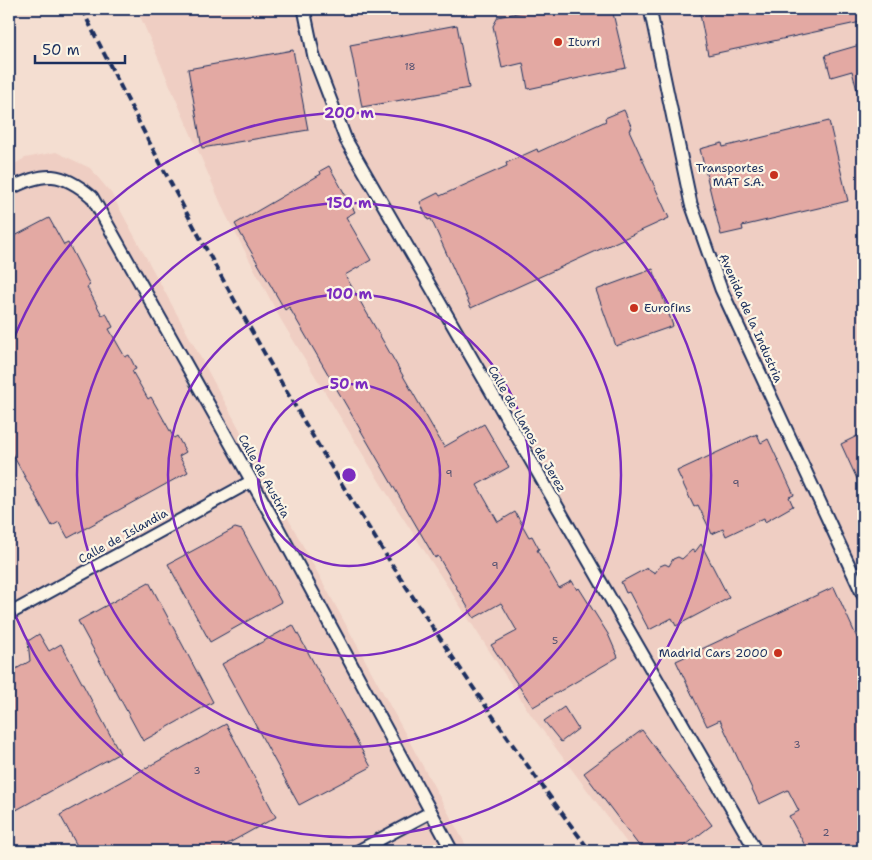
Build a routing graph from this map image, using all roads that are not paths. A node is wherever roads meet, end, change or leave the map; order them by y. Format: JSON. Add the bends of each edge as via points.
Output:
{"nodes":[{"id":1,"x":304,"y":9,"type":"edge"},
{"id":2,"x":650,"y":9,"type":"edge"},
{"id":3,"x":9,"y":189,"type":"edge"},
{"id":4,"x":250,"y":482,"type":"junction"},
{"id":5,"x":863,"y":595,"type":"edge"},
{"id":6,"x":9,"y":614,"type":"edge"},
{"id":7,"x":431,"y":812,"type":"junction"},
{"id":8,"x":358,"y":851,"type":"edge"},
{"id":9,"x":452,"y":851,"type":"edge"},
{"id":10,"x":756,"y":851,"type":"edge"}],
"edges":[{"from":1,"to":10,"type":"street","name":"Calle de Llanos de Jerez","via":[[314,57],[346,140]]},
{"from":2,"to":5,"type":"street","name":"Avenida de la Industria","via":[[691,204],[708,256]]},
{"from":3,"to":4,"type":"street","name":"Calle de Austria","via":[[43,176],[63,177],[92,197]]},
{"from":4,"to":6,"type":"street","name":"Calle de Islandia"},
{"from":4,"to":7,"type":"street","name":"Calle de Austria"},
{"from":7,"to":8,"type":"street"},
{"from":7,"to":9,"type":"street","name":"Calle de Austria"}]}
